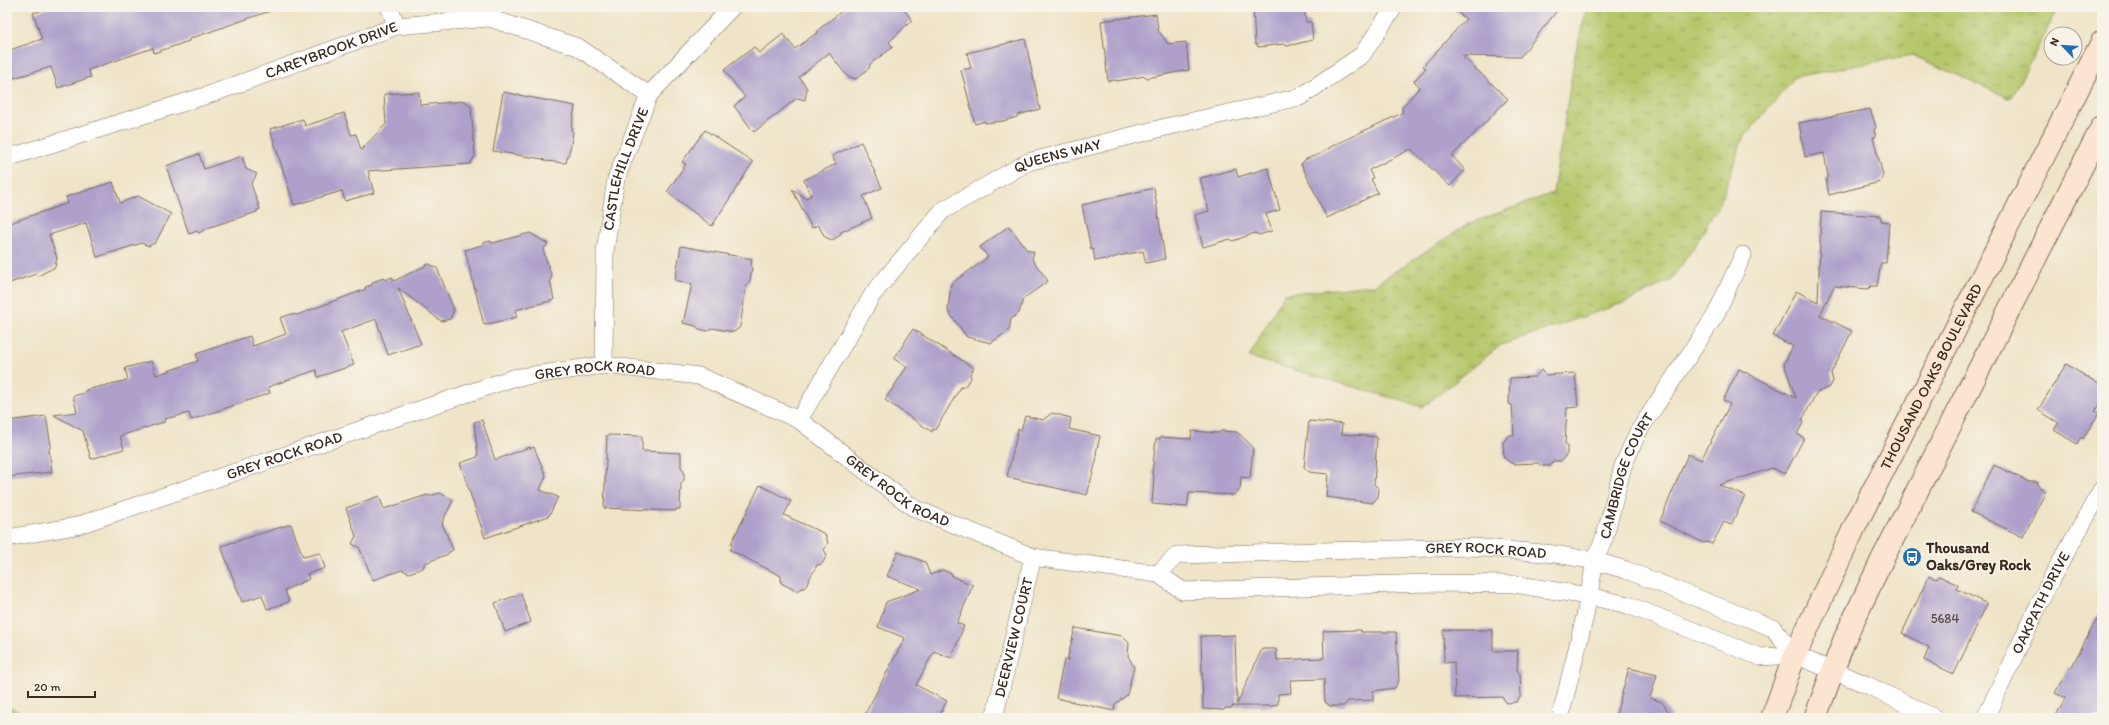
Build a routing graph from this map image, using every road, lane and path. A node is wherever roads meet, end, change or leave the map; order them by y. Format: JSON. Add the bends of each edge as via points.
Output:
{"nodes":[{"id":1,"x":390,"y":7,"type":"edge"},
{"id":2,"x":732,"y":7,"type":"edge"},
{"id":3,"x":1394,"y":7,"type":"edge"},
{"id":4,"x":397,"y":26,"type":"junction"},
{"id":5,"x":2102,"y":42,"type":"edge"},
{"id":6,"x":649,"y":95,"type":"junction"},
{"id":7,"x":2102,"y":127,"type":"edge"},
{"id":8,"x":7,"y":158,"type":"edge"},
{"id":9,"x":1743,"y":254,"type":"dead end"},
{"id":10,"x":604,"y":365,"type":"junction"},
{"id":11,"x":799,"y":420,"type":"junction"},
{"id":12,"x":2102,"y":489,"type":"edge"},
{"id":13,"x":7,"y":538,"type":"edge"},
{"id":14,"x":1033,"y":557,"type":"junction"},
{"id":15,"x":1595,"y":561,"type":"junction"},
{"id":16,"x":1158,"y":574,"type":"junction"},
{"id":17,"x":1588,"y":596,"type":"junction"},
{"id":18,"x":1795,"y":655,"type":"junction"},
{"id":19,"x":1833,"y":670,"type":"junction"},
{"id":20,"x":994,"y":718,"type":"edge"},
{"id":21,"x":1560,"y":718,"type":"edge"},
{"id":22,"x":1772,"y":718,"type":"edge"},
{"id":23,"x":1815,"y":718,"type":"edge"},
{"id":24,"x":1934,"y":718,"type":"edge"},
{"id":25,"x":1985,"y":718,"type":"edge"}],
"edges":[{"from":1,"to":4,"type":"street"},
{"from":2,"to":6,"type":"street","name":"CASTLEHILL DRIVE"},
{"from":3,"to":11,"type":"street","name":"QUEENS WAY","via":[[1362,55],[1300,97],[1170,126],[1028,162],[942,211],[873,294]]},
{"from":4,"to":6,"type":"street","name":"CAREYBROOK DRIVE","via":[[489,18],[578,47]]},
{"from":4,"to":8,"type":"street","name":"CAREYBROOK DRIVE","via":[[211,94]]},
{"from":5,"to":18,"type":"main road","name":"THOUSAND OAKS BOULEVARD","via":[[1856,524]]},
{"from":6,"to":10,"type":"street","name":"CASTLEHILL DRIVE","via":[[616,179],[605,251]]},
{"from":7,"to":19,"type":"main road","via":[[1882,560],[1844,638]]},
{"from":9,"to":15,"type":"street","name":"CAMBRIDGE COURT","via":[[1715,316],[1638,432],[1623,466],[1605,536]]},
{"from":10,"to":11,"type":"street","name":"GREY ROCK ROAD","via":[[699,376]]},
{"from":10,"to":13,"type":"street","name":"GREY ROCK ROAD","via":[[513,378],[76,526]]},
{"from":11,"to":14,"type":"street","name":"GREY ROCK ROAD","via":[[914,508]]},
{"from":12,"to":25,"type":"street","name":"OAKPATH DRIVE","via":[[2051,579]]},
{"from":14,"to":16,"type":"street","name":"GREY ROCK ROAD"},
{"from":14,"to":20,"type":"street","name":"DEERVIEW COURT"},
{"from":15,"to":16,"type":"street","name":"GREY ROCK ROAD","via":[[1555,554],[1472,547],[1177,555]]},
{"from":15,"to":17,"type":"street","name":"CAMBRIDGE COURT"},
{"from":15,"to":18,"type":"street","name":"GREY ROCK ROAD","via":[[1626,570],[1773,628]]},
{"from":16,"to":17,"type":"street","name":"GREY ROCK ROAD","via":[[1183,591],[1436,583],[1514,584]]},
{"from":17,"to":18,"type":"street","name":"GREY ROCK ROAD","via":[[1628,604],[1760,657]]},
{"from":17,"to":21,"type":"street","name":"CAMBRIDGE COURT"},
{"from":18,"to":19,"type":"street","name":"GREY ROCK ROAD"},
{"from":18,"to":22,"type":"main road","name":"THOUSAND OAKS BOULEVARD"},
{"from":19,"to":23,"type":"main road"},
{"from":19,"to":24,"type":"street","name":"GREY ROCK ROAD"}]}
